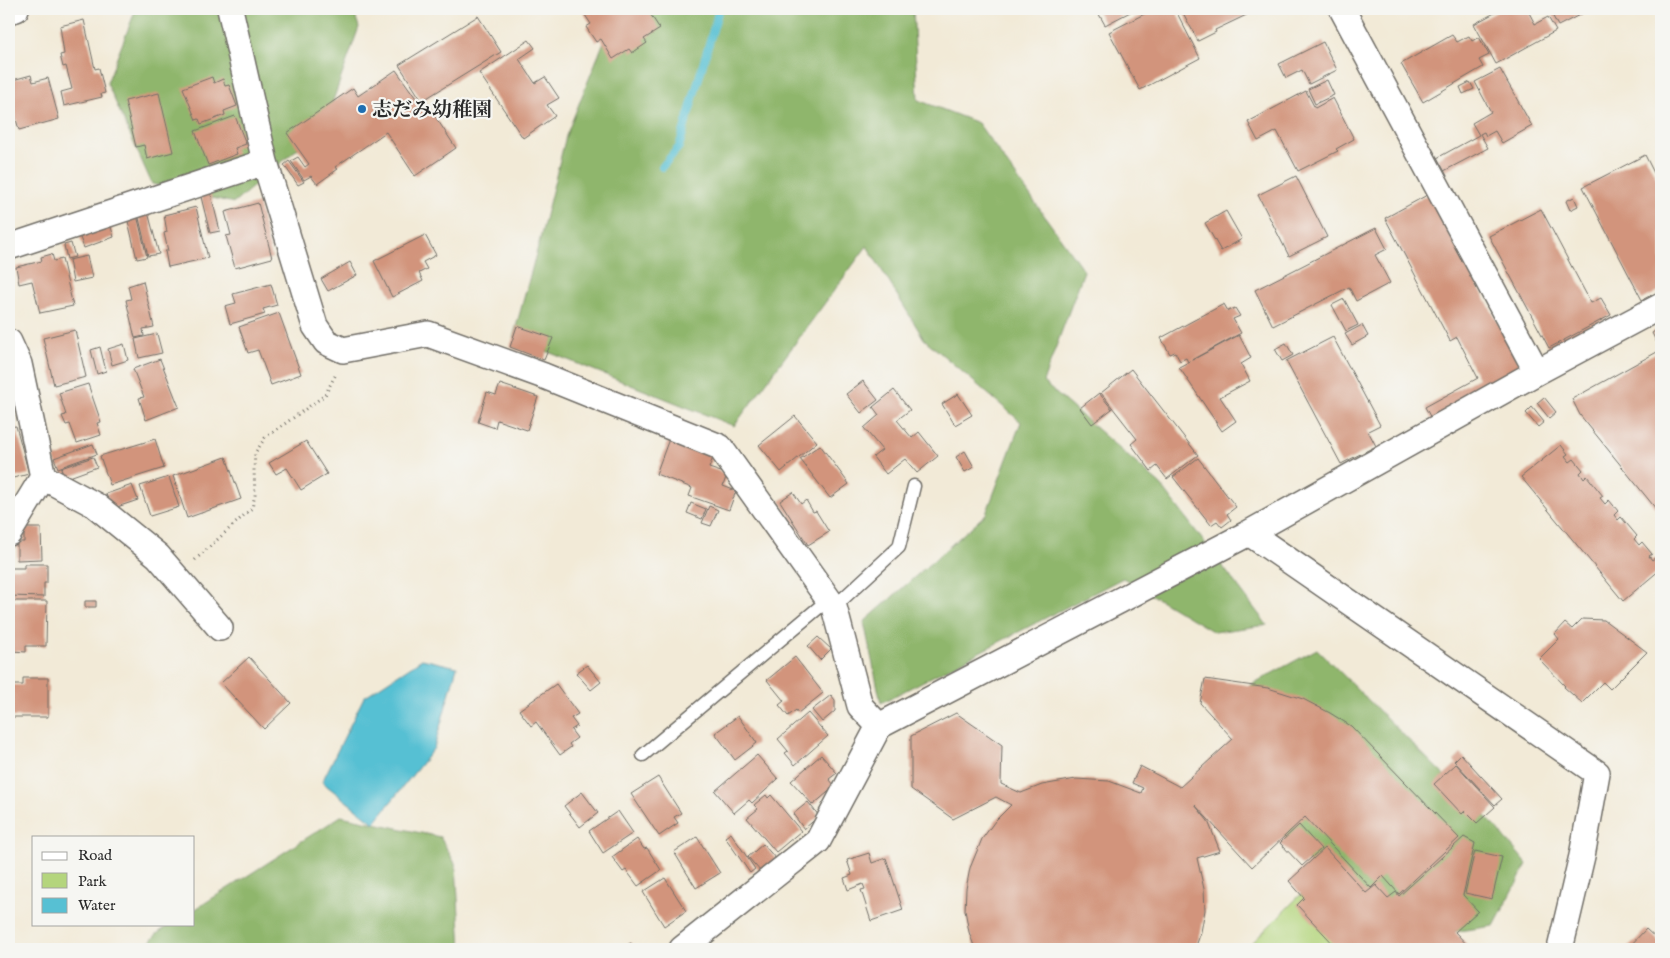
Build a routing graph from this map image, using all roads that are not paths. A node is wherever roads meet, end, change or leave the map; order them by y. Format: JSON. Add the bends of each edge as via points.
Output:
{"nodes":[{"id":1,"x":16,"y":9,"type":"edge"},
{"id":2,"x":230,"y":9,"type":"edge"},
{"id":3,"x":1342,"y":9,"type":"edge"},
{"id":4,"x":9,"y":11,"type":"edge"},
{"id":5,"x":265,"y":162,"type":"junction"},
{"id":6,"x":9,"y":247,"type":"edge"},
{"id":7,"x":1661,"y":306,"type":"edge"},
{"id":8,"x":9,"y":342,"type":"edge"},
{"id":9,"x":1536,"y":372,"type":"junction"},
{"id":10,"x":43,"y":477,"type":"junction"},
{"id":11,"x":914,"y":486,"type":"dead end"},
{"id":12,"x":1248,"y":533,"type":"junction"},
{"id":13,"x":9,"y":534,"type":"edge"},
{"id":14,"x":831,"y":603,"type":"junction"},
{"id":15,"x":220,"y":628,"type":"dead end"},
{"id":16,"x":879,"y":726,"type":"junction"},
{"id":17,"x":643,"y":755,"type":"dead end"},
{"id":18,"x":682,"y":949,"type":"edge"},
{"id":19,"x":1560,"y":949,"type":"edge"}],
"edges":[{"from":1,"to":4,"type":"street"},
{"from":2,"to":5,"type":"street"},
{"from":3,"to":9,"type":"street"},
{"from":5,"to":6,"type":"street"},
{"from":5,"to":14,"type":"street","via":[[315,326],[326,342],[343,350],[428,334],[720,446]]},
{"from":7,"to":9,"type":"street"},
{"from":8,"to":10,"type":"street","via":[[19,364]]},
{"from":9,"to":12,"type":"street"},
{"from":10,"to":13,"type":"street"},
{"from":10,"to":15,"type":"street","via":[[95,505],[158,556]]},
{"from":11,"to":14,"type":"lane","via":[[899,547]]},
{"from":12,"to":16,"type":"street"},
{"from":12,"to":19,"type":"street","via":[[1597,773]]},
{"from":14,"to":16,"type":"street","via":[[860,706]]},
{"from":14,"to":17,"type":"lane"},
{"from":16,"to":18,"type":"street","via":[[818,841]]}]}
